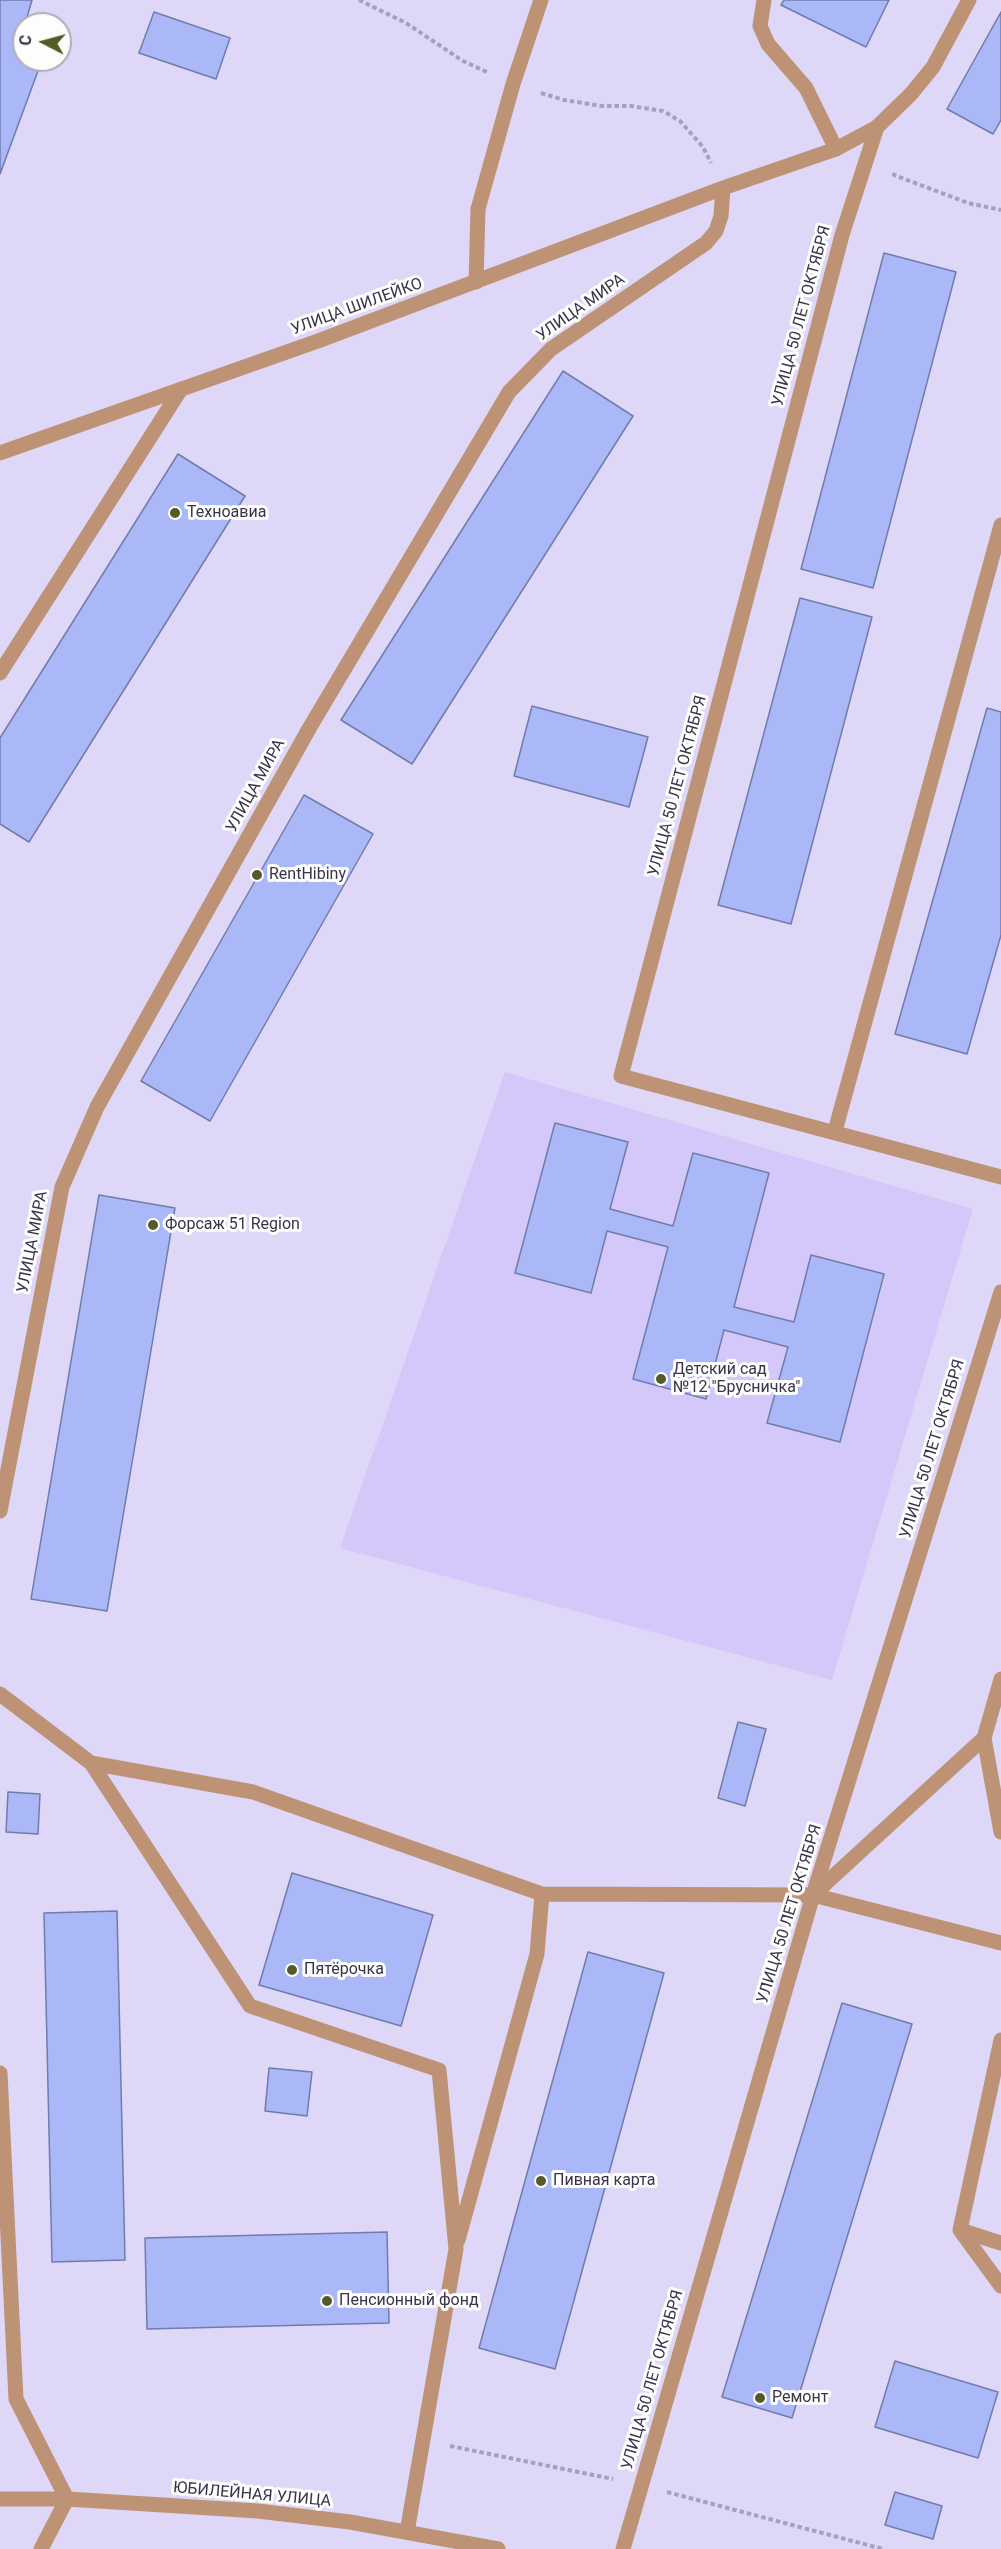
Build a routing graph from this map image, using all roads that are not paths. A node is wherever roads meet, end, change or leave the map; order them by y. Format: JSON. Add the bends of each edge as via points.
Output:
{"nodes":[{"id":1,"x":541,"y":0,"type":"edge"},
{"id":2,"x":764,"y":0,"type":"edge"},
{"id":3,"x":969,"y":0,"type":"edge"},
{"id":4,"x":877,"y":127,"type":"junction"},
{"id":5,"x":836,"y":148,"type":"junction"},
{"id":6,"x":723,"y":188,"type":"junction"},
{"id":7,"x":476,"y":282,"type":"junction"},
{"id":8,"x":181,"y":389,"type":"junction"},
{"id":9,"x":0,"y":453,"type":"edge"},
{"id":10,"x":1001,"y":525,"type":"edge"},
{"id":11,"x":0,"y":674,"type":"edge"},
{"id":12,"x":834,"y":1131,"type":"junction"},
{"id":13,"x":1001,"y":1177,"type":"edge"},
{"id":14,"x":1001,"y":1292,"type":"edge"},
{"id":15,"x":0,"y":1511,"type":"edge"},
{"id":16,"x":1001,"y":1680,"type":"edge"},
{"id":17,"x":0,"y":1694,"type":"edge"},
{"id":18,"x":984,"y":1738,"type":"junction"},
{"id":19,"x":91,"y":1763,"type":"junction"},
{"id":20,"x":1001,"y":1832,"type":"edge"},
{"id":21,"x":542,"y":1894,"type":"junction"},
{"id":22,"x":813,"y":1895,"type":"junction"},
{"id":23,"x":1001,"y":1943,"type":"edge"},
{"id":24,"x":1001,"y":2040,"type":"edge"},
{"id":25,"x":0,"y":2073,"type":"edge"},
{"id":26,"x":960,"y":2230,"type":"junction"},
{"id":27,"x":1001,"y":2243,"type":"edge"},
{"id":28,"x":456,"y":2249,"type":"junction"},
{"id":29,"x":1001,"y":2286,"type":"edge"},
{"id":30,"x":0,"y":2499,"type":"edge"},
{"id":31,"x":67,"y":2499,"type":"junction"},
{"id":32,"x":407,"y":2532,"type":"junction"},
{"id":33,"x":479,"y":2547,"type":"edge"},
{"id":34,"x":41,"y":2549,"type":"edge"},
{"id":35,"x":498,"y":2549,"type":"edge"},
{"id":36,"x":623,"y":2549,"type":"edge"}],
"edges":[{"from":1,"to":7,"type":"street","via":[[478,209]]},
{"from":2,"to":5,"type":"street","via":[[760,26],[768,44],[806,88]]},
{"from":3,"to":4,"type":"street","via":[[933,67]]},
{"from":4,"to":5,"type":"street","name":"УЛИЦА ШИЛЕЙКО"},
{"from":4,"to":12,"type":"street","name":"УЛИЦА 50 ЛЕТ ОКТЯБРЯ","via":[[842,235],[621,1076]]},
{"from":5,"to":6,"type":"street","name":"УЛИЦА ШИЛЕЙКО"},
{"from":6,"to":7,"type":"street","name":"УЛИЦА ШИЛЕЙКО"},
{"from":6,"to":15,"type":"street","name":"УЛИЦА МИРА","via":[[722,216],[706,243],[551,349],[509,392],[310,727],[98,1107],[62,1187]]},
{"from":7,"to":8,"type":"street","name":"УЛИЦА ШИЛЕЙКО"},
{"from":8,"to":9,"type":"street","name":"УЛИЦА ШИЛЕЙКО"},
{"from":8,"to":11,"type":"street"},
{"from":10,"to":12,"type":"street"},
{"from":12,"to":13,"type":"street","name":"УЛИЦА 50 ЛЕТ ОКТЯБРЯ"},
{"from":14,"to":22,"type":"street","name":"УЛИЦА 50 ЛЕТ ОКТЯБРЯ"},
{"from":16,"to":18,"type":"street"},
{"from":17,"to":19,"type":"street"},
{"from":18,"to":20,"type":"street"},
{"from":18,"to":22,"type":"street"},
{"from":19,"to":21,"type":"street","via":[[253,1792]]},
{"from":19,"to":28,"type":"street","via":[[250,2006],[439,2070]]},
{"from":21,"to":22,"type":"street"},
{"from":21,"to":28,"type":"street","via":[[537,1954]]},
{"from":22,"to":23,"type":"street"},
{"from":22,"to":36,"type":"street","name":"УЛИЦА 50 ЛЕТ ОКТЯБРЯ"},
{"from":24,"to":26,"type":"street"},
{"from":25,"to":31,"type":"street","via":[[16,2399]]},
{"from":26,"to":27,"type":"street"},
{"from":26,"to":29,"type":"street"},
{"from":28,"to":32,"type":"street"},
{"from":30,"to":31,"type":"street","name":"ЮБИЛЕЙНАЯ УЛИЦА"},
{"from":31,"to":32,"type":"street","name":"ЮБИЛЕЙНАЯ УЛИЦА","via":[[258,2511]]},
{"from":31,"to":34,"type":"street"},
{"from":32,"to":33,"type":"street","name":"ЮБИЛЕЙНАЯ УЛИЦА"},
{"from":33,"to":35,"type":"street","name":"ЮБИЛЕЙНАЯ УЛИЦА"}]}
